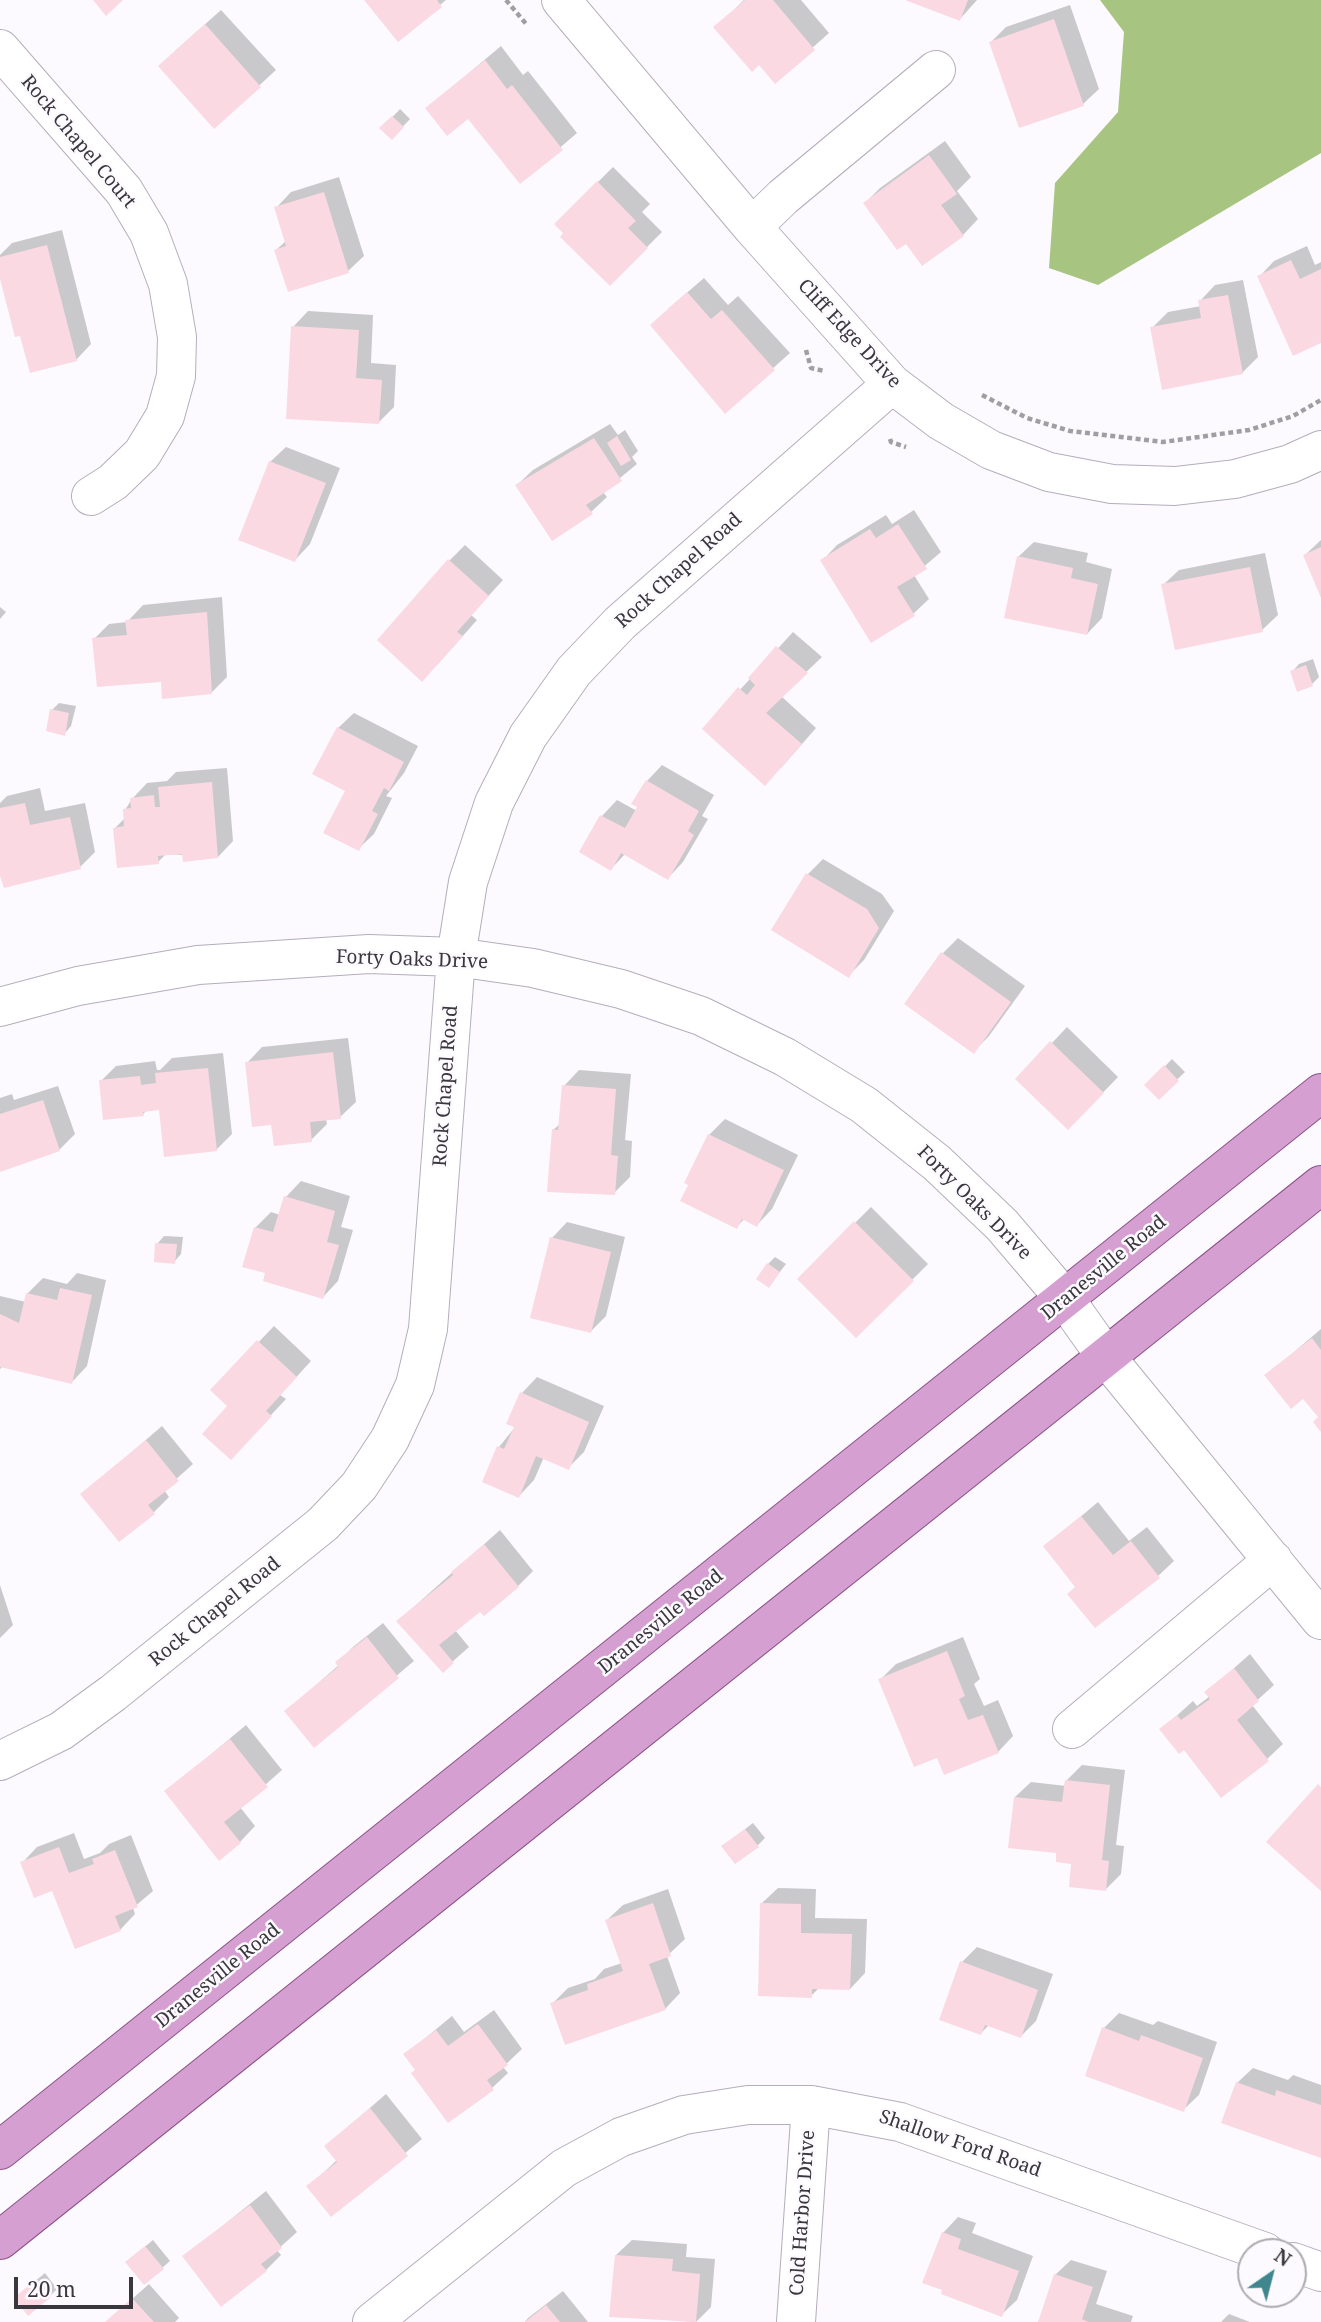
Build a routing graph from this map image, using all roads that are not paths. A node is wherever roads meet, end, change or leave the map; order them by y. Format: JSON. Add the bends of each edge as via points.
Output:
{"nodes":[{"id":1,"x":561,"y":0,"type":"edge"},
{"id":2,"x":0,"y":49,"type":"edge"},
{"id":3,"x":936,"y":70,"type":"dead end"},
{"id":4,"x":752,"y":227,"type":"junction"},
{"id":5,"x":892,"y":384,"type":"junction"},
{"id":6,"x":1321,"y":450,"type":"edge"},
{"id":7,"x":91,"y":496,"type":"dead end"},
{"id":8,"x":456,"y":957,"type":"junction"},
{"id":9,"x":0,"y":1007,"type":"edge"},
{"id":10,"x":1321,"y":1093,"type":"edge"},
{"id":11,"x":1321,"y":1185,"type":"edge"},
{"id":12,"x":1065,"y":1299,"type":"junction"},
{"id":13,"x":1106,"y":1357,"type":"junction"},
{"id":14,"x":1273,"y":1560,"type":"junction"},
{"id":15,"x":1321,"y":1620,"type":"edge"},
{"id":16,"x":1072,"y":1729,"type":"dead end"},
{"id":17,"x":0,"y":1761,"type":"edge"},
{"id":18,"x":811,"y":2105,"type":"junction"},
{"id":19,"x":0,"y":2150,"type":"edge"},
{"id":20,"x":0,"y":2240,"type":"edge"},
{"id":21,"x":1237,"y":2242,"type":"edge"},
{"id":22,"x":372,"y":2322,"type":"edge"},
{"id":23,"x":796,"y":2322,"type":"edge"}],
"edges":[{"from":1,"to":4,"type":"street","name":"Cliff Edge Drive"},
{"from":2,"to":7,"type":"street","name":"Rock Chapel Court","via":[[124,191],[149,233],[168,284],[177,337],[176,376],[165,416],[142,454]]},
{"from":3,"to":4,"type":"street"},
{"from":4,"to":5,"type":"street","name":"Cliff Edge Drive"},
{"from":5,"to":6,"type":"street","name":"Cliff Edge Drive","via":[[990,450],[1049,471],[1112,484],[1175,486],[1235,479]]},
{"from":5,"to":8,"type":"street","name":"Rock Chapel Road","via":[[620,623],[574,671],[528,736],[494,803],[468,882]]},
{"from":8,"to":9,"type":"street","name":"Forty Oaks Drive","via":[[369,954],[198,965],[78,986]]},
{"from":8,"to":12,"type":"street","name":"Forty Oaks Drive","via":[[533,968],[621,989],[701,1016],[786,1056],[864,1105],[937,1163],[1002,1226]]},
{"from":8,"to":17,"type":"street","name":"Rock Chapel Road","via":[[428,1329],[415,1385],[390,1439],[359,1486],[323,1524],[113,1693],[61,1731]]},
{"from":10,"to":12,"type":"main road","name":"Dranesville Road"},
{"from":11,"to":13,"type":"main road"},
{"from":12,"to":13,"type":"street","name":"Forty Oaks Drive"},
{"from":12,"to":19,"type":"main road","name":"Dranesville Road"},
{"from":13,"to":14,"type":"street","name":"Forty Oaks Drive"},
{"from":13,"to":20,"type":"main road"},
{"from":14,"to":15,"type":"street","name":"Forty Oaks Drive"},
{"from":14,"to":16,"type":"street"},
{"from":18,"to":21,"type":"street","name":"Shallow Ford Road","via":[[900,2122]]},
{"from":18,"to":22,"type":"street","name":"Shallow Ford Road","via":[[748,2105],[684,2115],[621,2137],[564,2168]]},
{"from":18,"to":23,"type":"street","name":"Cold Harbor Drive"}]}
